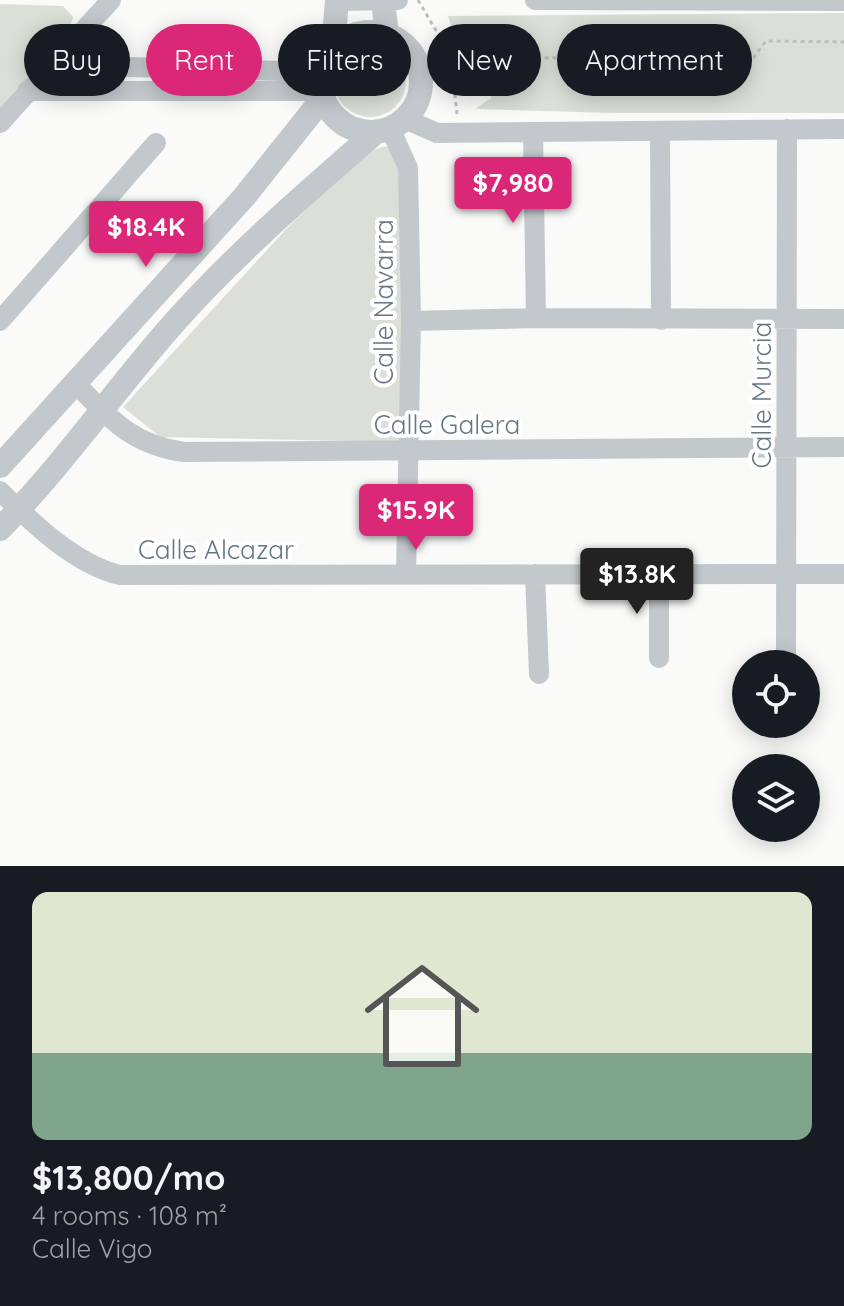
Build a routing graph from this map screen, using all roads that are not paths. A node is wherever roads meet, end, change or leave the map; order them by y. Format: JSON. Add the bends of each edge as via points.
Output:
{"nodes":[{"id":1,"x":111,"y":0,"type":"edge"},
{"id":2,"x":383,"y":0,"type":"edge"},
{"id":3,"x":398,"y":0,"type":"edge"},
{"id":4,"x":535,"y":0,"type":"edge"},
{"id":5,"x":833,"y":0,"type":"edge"},
{"id":6,"x":337,"y":1,"type":"edge"},
{"id":7,"x":844,"y":1,"type":"edge"},
{"id":8,"x":89,"y":24,"type":"edge"},
{"id":9,"x":335,"y":24,"type":"edge"},
{"id":10,"x":386,"y":24,"type":"edge"},
{"id":11,"x":411,"y":52,"type":"edge"},
{"id":12,"x":130,"y":71,"type":"edge"},
{"id":13,"x":278,"y":83,"type":"edge"},
{"id":14,"x":278,"y":88,"type":"edge"},
{"id":15,"x":130,"y":90,"type":"edge"},
{"id":16,"x":24,"y":95,"type":"edge"},
{"id":17,"x":316,"y":96,"type":"edge"},
{"id":18,"x":325,"y":96,"type":"edge"},
{"id":19,"x":0,"y":123,"type":"edge"},
{"id":20,"x":390,"y":126,"type":"junction"},
{"id":21,"x":787,"y":129,"type":"junction"},
{"id":22,"x":844,"y":129,"type":"edge"},
{"id":23,"x":660,"y":131,"type":"junction"},
{"id":24,"x":533,"y":132,"type":"junction"},
{"id":25,"x":156,"y":143,"type":"dead end"},
{"id":26,"x":536,"y":318,"type":"junction"},
{"id":27,"x":787,"y":319,"type":"junction"},
{"id":28,"x":844,"y":319,"type":"edge"},
{"id":29,"x":661,"y":320,"type":"junction"},
{"id":30,"x":0,"y":321,"type":"edge"},
{"id":31,"x":411,"y":321,"type":"junction"},
{"id":32,"x":74,"y":382,"type":"junction"},
{"id":33,"x":101,"y":409,"type":"junction"},
{"id":34,"x":788,"y":447,"type":"junction"},
{"id":35,"x":844,"y":447,"type":"edge"},
{"id":36,"x":408,"y":450,"type":"junction"},
{"id":37,"x":0,"y":466,"type":"edge"},
{"id":38,"x":0,"y":491,"type":"edge"},
{"id":39,"x":19,"y":510,"type":"junction"},
{"id":40,"x":0,"y":529,"type":"edge"},
{"id":41,"x":659,"y":573,"type":"junction"},
{"id":42,"x":785,"y":573,"type":"junction"},
{"id":43,"x":406,"y":574,"type":"junction"},
{"id":44,"x":535,"y":574,"type":"junction"},
{"id":45,"x":844,"y":574,"type":"edge"},
{"id":46,"x":786,"y":650,"type":"edge"},
{"id":47,"x":659,"y":658,"type":"dead end"},
{"id":48,"x":539,"y":674,"type":"dead end"}],
"edges":[{"from":1,"to":8,"type":"street"},
{"from":2,"to":3,"type":"street"},
{"from":2,"to":6,"type":"street"},
{"from":2,"to":10,"type":"street"},
{"from":4,"to":5,"type":"street"},
{"from":5,"to":7,"type":"street"},
{"from":6,"to":9,"type":"street"},
{"from":11,"to":20,"type":"street","via":[[421,89],[415,106]]},
{"from":12,"to":13,"type":"street"},
{"from":14,"to":15,"type":"street"},
{"from":16,"to":19,"type":"street"},
{"from":17,"to":32,"type":"street","via":[[244,197]]},
{"from":18,"to":20,"type":"street","via":[[331,113],[359,131]]},
{"from":20,"to":24,"type":"street","via":[[437,133]]},
{"from":20,"to":31,"type":"street","name":"Calle Navarra","via":[[408,168]]},
{"from":20,"to":33,"type":"street","via":[[226,266]]},
{"from":21,"to":22,"type":"street"},
{"from":21,"to":23,"type":"street"},
{"from":21,"to":27,"type":"street","name":"Calle Murcia"},
{"from":23,"to":24,"type":"street"},
{"from":23,"to":29,"type":"street"},
{"from":24,"to":26,"type":"street"},
{"from":25,"to":30,"type":"street"},
{"from":26,"to":29,"type":"street"},
{"from":26,"to":31,"type":"street"},
{"from":27,"to":28,"type":"street"},
{"from":27,"to":29,"type":"street"},
{"from":27,"to":34,"type":"street","name":"Calle Murcia"},
{"from":31,"to":36,"type":"street","name":"Calle Navarra"},
{"from":32,"to":33,"type":"street","name":"Calle Galera"},
{"from":32,"to":37,"type":"street"},
{"from":33,"to":36,"type":"street","name":"Calle Galera","via":[[137,439],[167,450]]},
{"from":33,"to":39,"type":"street"},
{"from":34,"to":35,"type":"street","name":"Calle Galera"},
{"from":34,"to":36,"type":"street","name":"Calle Galera"},
{"from":34,"to":42,"type":"street","name":"Calle Murcia"},
{"from":36,"to":43,"type":"street","name":"Calle Navarra"},
{"from":38,"to":39,"type":"street","name":"Calle Alcazar"},
{"from":39,"to":40,"type":"street"},
{"from":39,"to":43,"type":"street","name":"Calle Alcazar","via":[[90,565],[120,575]]},
{"from":41,"to":42,"type":"street","name":"Calle Alcazar"},
{"from":41,"to":44,"type":"street","name":"Calle Alcazar"},
{"from":41,"to":47,"type":"street"},
{"from":42,"to":45,"type":"street","name":"Calle Alcazar"},
{"from":42,"to":46,"type":"street","name":"Calle Murcia"},
{"from":43,"to":44,"type":"street","name":"Calle Alcazar"},
{"from":44,"to":48,"type":"street"}]}
